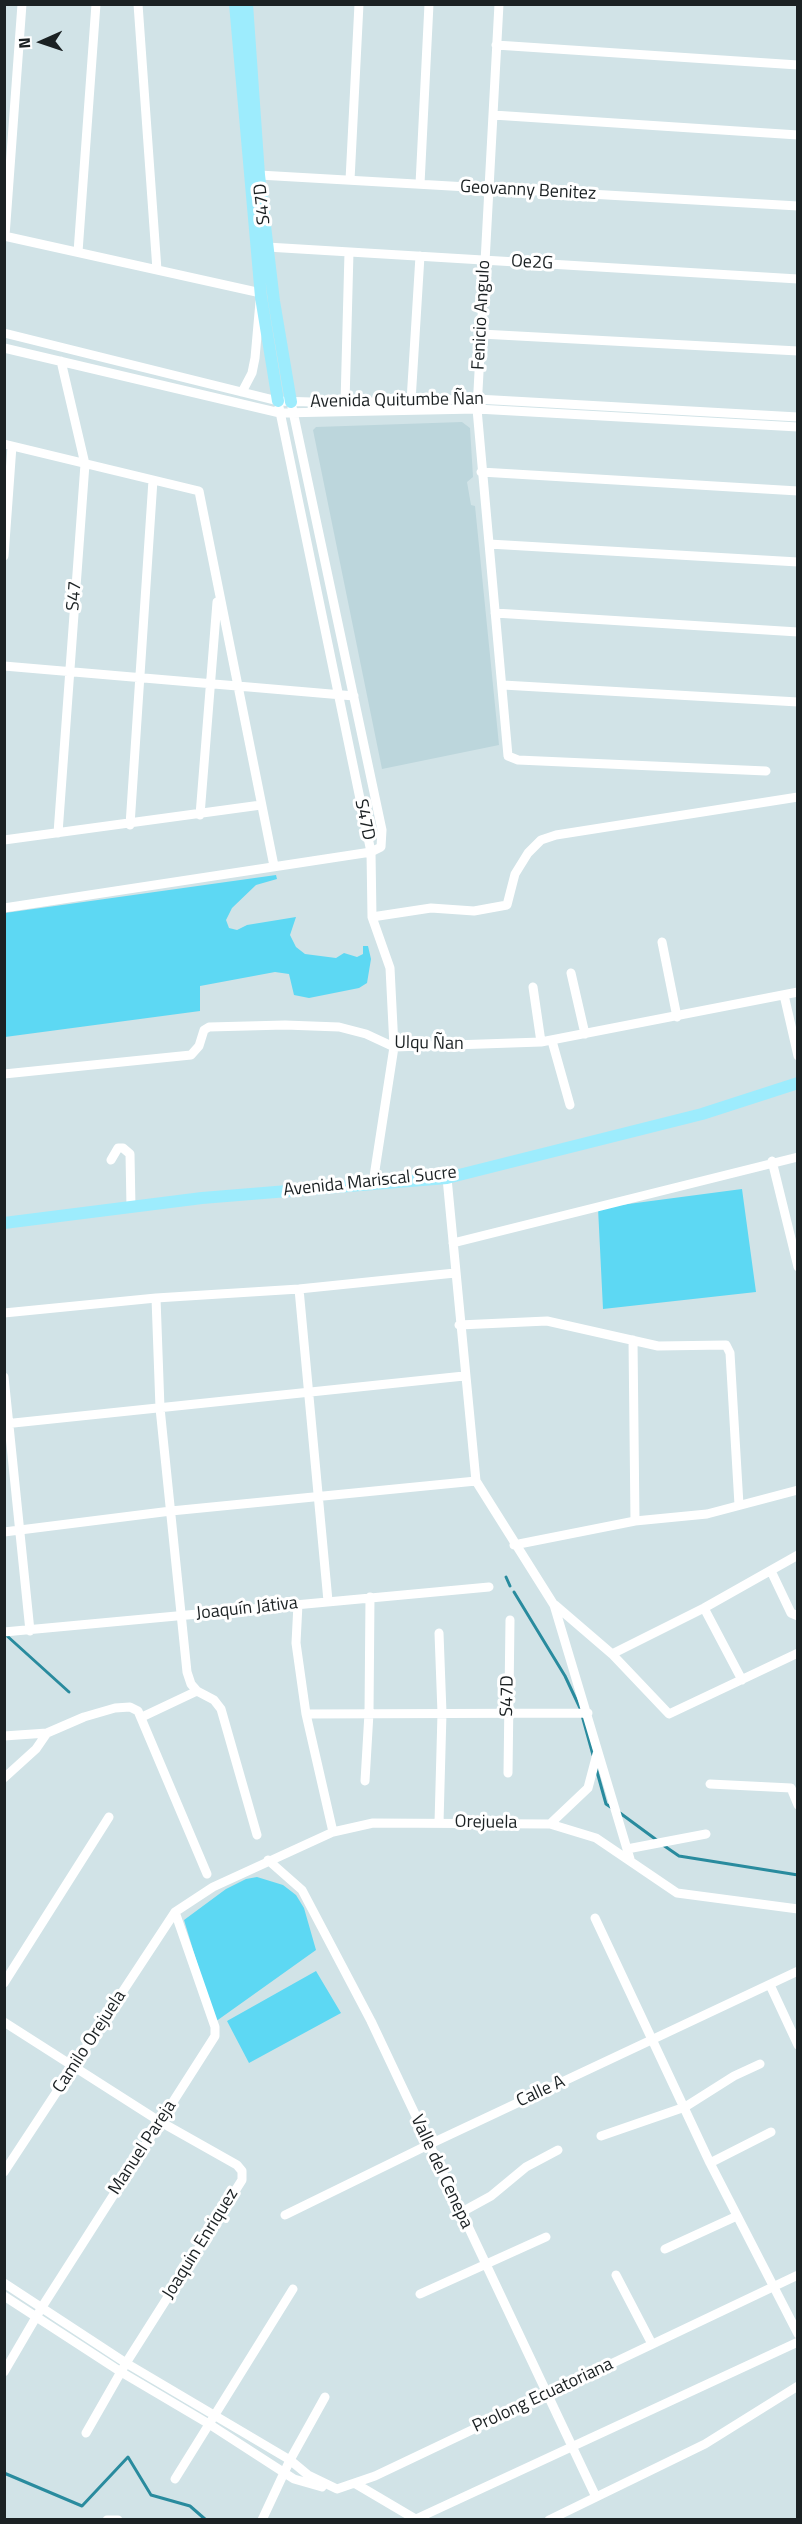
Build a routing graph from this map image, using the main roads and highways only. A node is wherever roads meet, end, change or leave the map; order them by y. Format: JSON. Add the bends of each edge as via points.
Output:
{"nodes":[{"id":1,"x":235,"y":4,"type":"edge"},
{"id":2,"x":247,"y":4,"type":"edge"},
{"id":3,"x":250,"y":120,"type":"junction"},
{"id":4,"x":798,"y":1083,"type":"edge"},
{"id":5,"x":4,"y":1223,"type":"edge"}],
"edges":[{"from":1,"to":3,"type":"main road","name":"S47D"},
{"from":2,"to":3,"type":"main road","name":"S47D"},
{"from":3,"to":3,"type":"main road","name":"S47D","via":[[259,175],[286,407],[261,295]]},
{"from":4,"to":5,"type":"main road","name":"Avenida Mariscal Sucre","via":[[702,1114],[447,1178],[131,1207]]}]}
